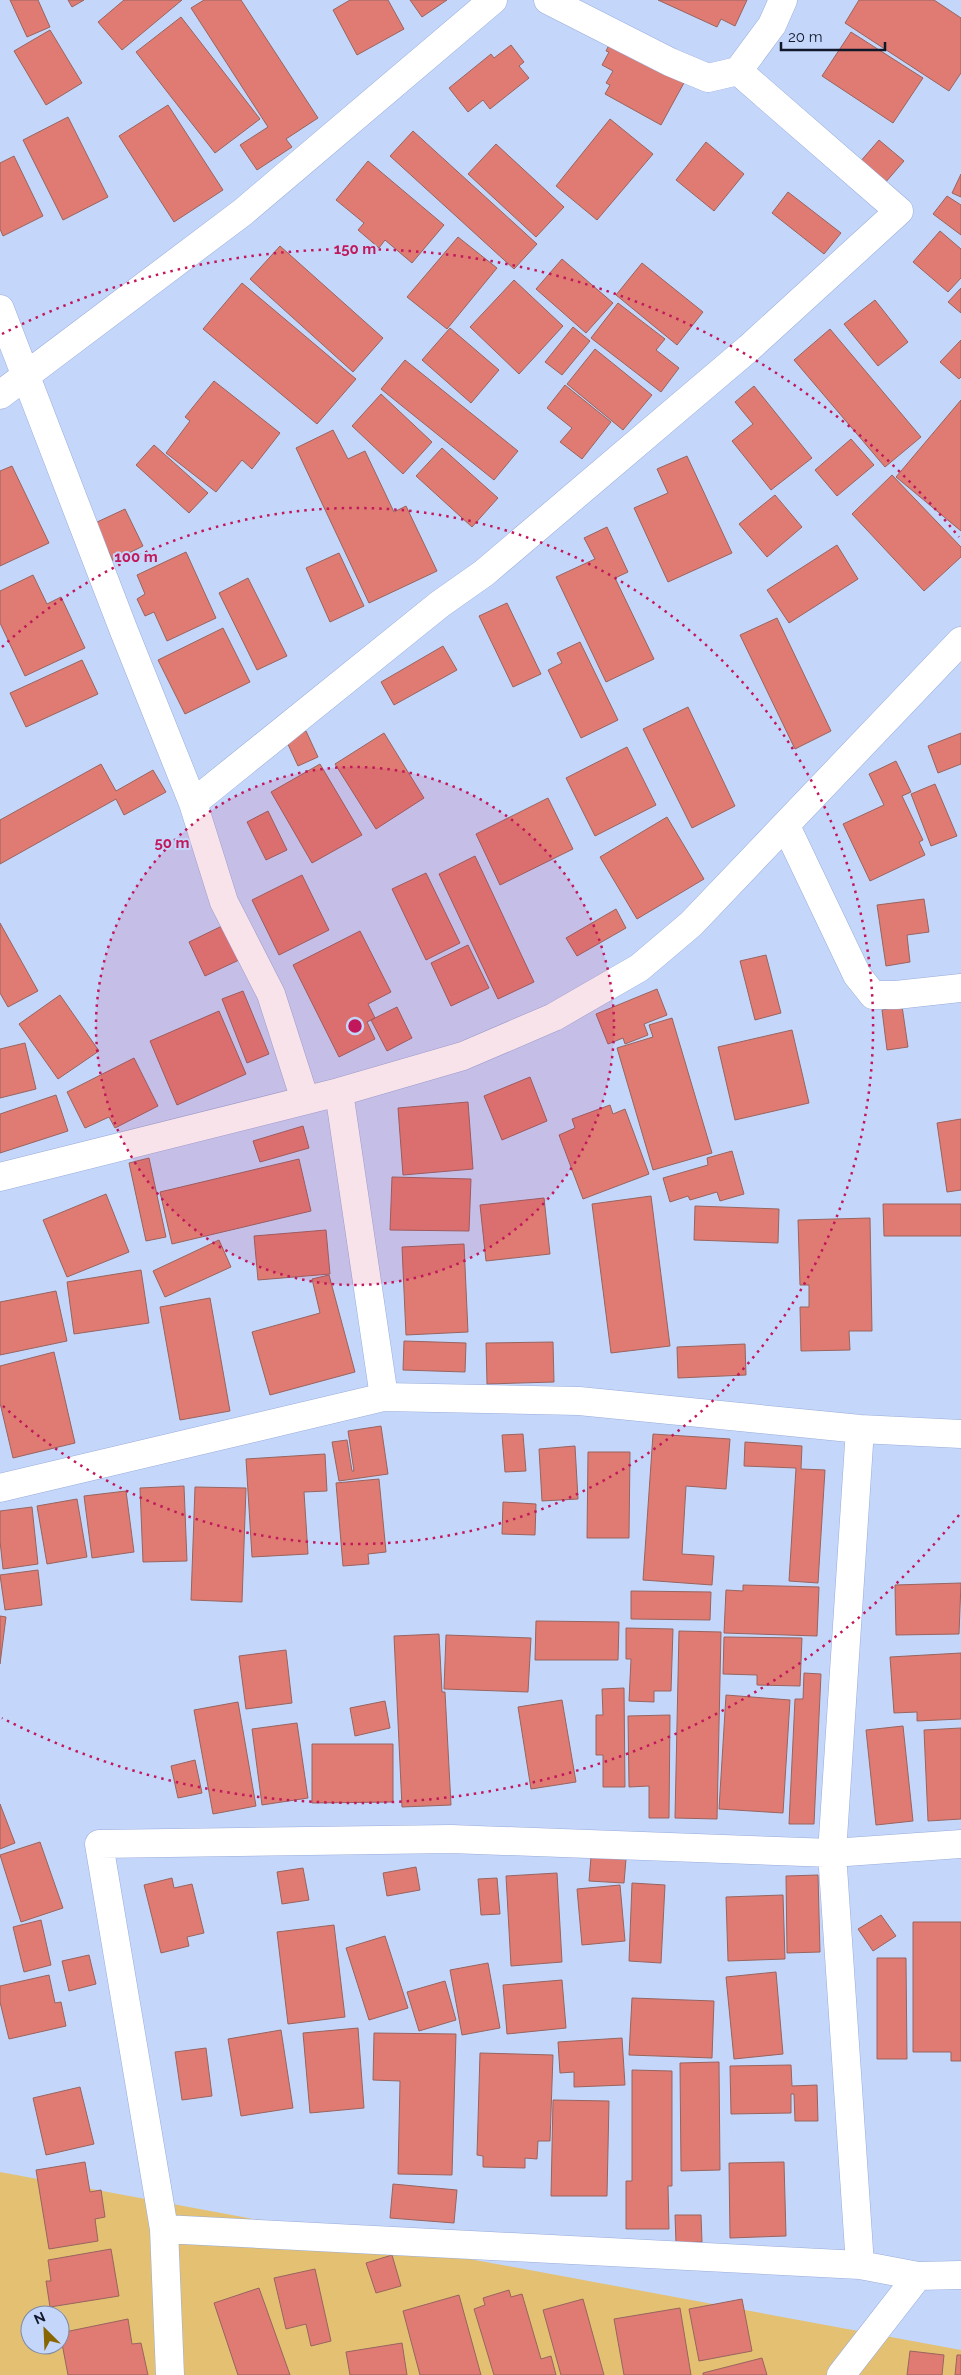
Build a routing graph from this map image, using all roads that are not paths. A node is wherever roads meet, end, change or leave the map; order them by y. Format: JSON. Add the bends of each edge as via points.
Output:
{"nodes":[{"id":1,"x":493,"y":0,"type":"edge"},
{"id":2,"x":548,"y":0,"type":"edge"},
{"id":3,"x":783,"y":0,"type":"edge"},
{"id":4,"x":738,"y":71,"type":"junction"},
{"id":5,"x":0,"y":309,"type":"edge"},
{"id":6,"x":26,"y":376,"type":"junction"},
{"id":7,"x":0,"y":395,"type":"edge"},
{"id":8,"x":961,"y":641,"type":"edge"},
{"id":9,"x":192,"y":803,"type":"junction"},
{"id":10,"x":786,"y":826,"type":"junction"},
{"id":11,"x":961,"y":988,"type":"edge"},
{"id":12,"x":339,"y":1092,"type":"junction"},
{"id":13,"x":305,"y":1100,"type":"junction"},
{"id":14,"x":0,"y":1177,"type":"edge"},
{"id":15,"x":384,"y":1397,"type":"junction"},
{"id":16,"x":860,"y":1429,"type":"junction"},
{"id":17,"x":961,"y":1434,"type":"edge"},
{"id":18,"x":0,"y":1488,"type":"edge"},
{"id":19,"x":961,"y":1844,"type":"edge"},
{"id":20,"x":832,"y":1853,"type":"junction"},
{"id":21,"x":164,"y":2229,"type":"junction"},
{"id":22,"x":860,"y":2265,"type":"junction"},
{"id":23,"x":961,"y":2275,"type":"edge"},
{"id":24,"x":918,"y":2276,"type":"junction"},
{"id":25,"x":170,"y":2375,"type":"edge"},
{"id":26,"x":841,"y":2375,"type":"edge"}],
"edges":[{"from":1,"to":6,"type":"street","via":[[243,212]]},
{"from":2,"to":4,"type":"street","via":[[708,78]]},
{"from":3,"to":4,"type":"street","via":[[772,25]]},
{"from":4,"to":9,"type":"street","via":[[899,211],[749,348],[484,573],[440,604]]},
{"from":5,"to":6,"type":"street"},
{"from":6,"to":7,"type":"street"},
{"from":6,"to":9,"type":"street"},
{"from":8,"to":10,"type":"street"},
{"from":9,"to":13,"type":"street","via":[[224,902],[271,994]]},
{"from":10,"to":11,"type":"street","via":[[857,975],[873,995]]},
{"from":10,"to":12,"type":"street","via":[[692,924],[639,968],[554,1017],[463,1056]]},
{"from":12,"to":13,"type":"street"},
{"from":12,"to":15,"type":"street"},
{"from":13,"to":14,"type":"street"},
{"from":15,"to":16,"type":"street","via":[[579,1401]]},
{"from":15,"to":18,"type":"street"},
{"from":16,"to":17,"type":"street"},
{"from":16,"to":20,"type":"street"},
{"from":19,"to":20,"type":"street"},
{"from":20,"to":21,"type":"street","via":[[451,1839],[99,1844]]},
{"from":20,"to":22,"type":"street"},
{"from":21,"to":22,"type":"street"},
{"from":21,"to":25,"type":"street"},
{"from":22,"to":24,"type":"street"},
{"from":23,"to":24,"type":"street"},
{"from":24,"to":26,"type":"street"}]}
